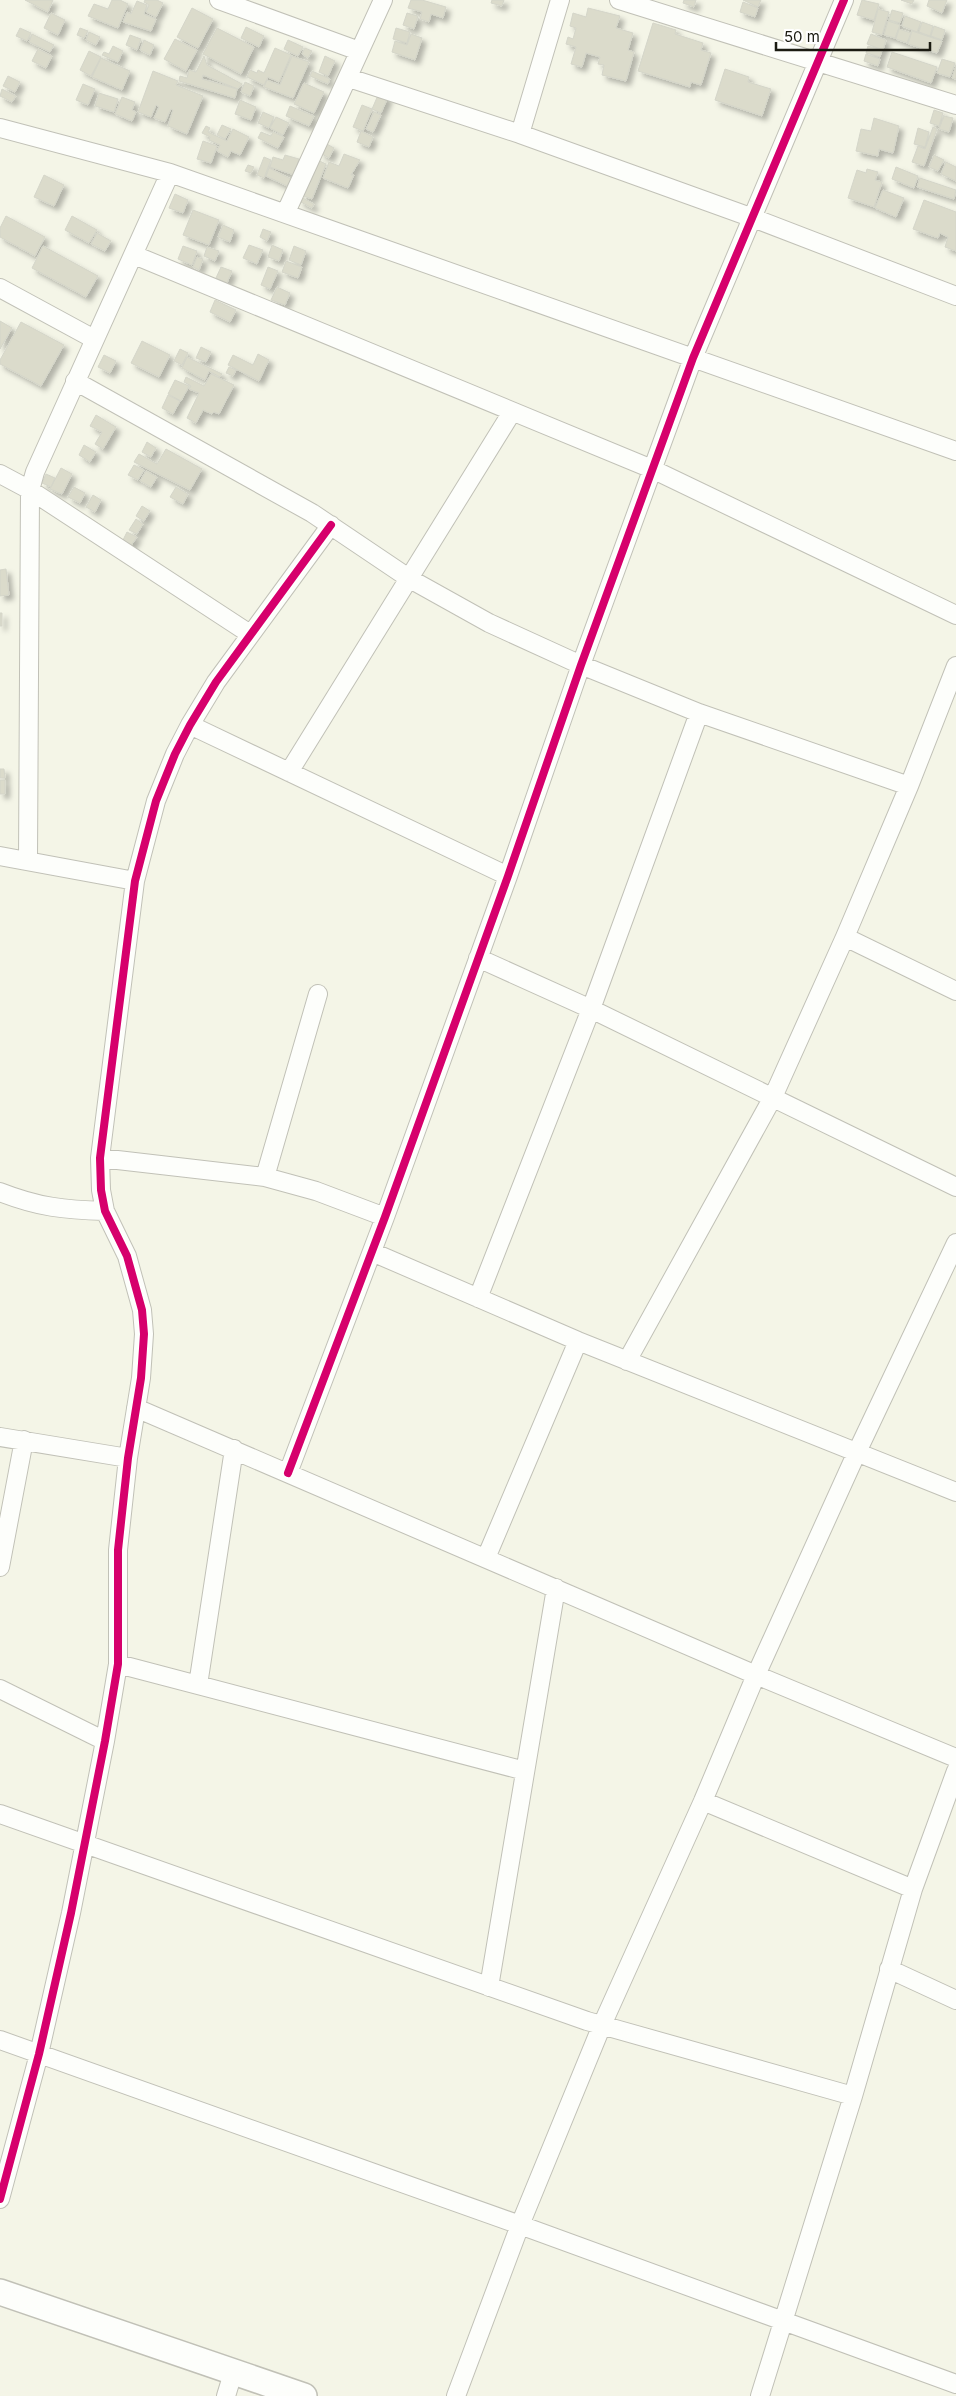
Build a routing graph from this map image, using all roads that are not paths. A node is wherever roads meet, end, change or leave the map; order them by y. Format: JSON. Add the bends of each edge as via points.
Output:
{"nodes":[{"id":1,"x":219,"y":0,"type":"edge"},
{"id":2,"x":383,"y":0,"type":"edge"},
{"id":3,"x":560,"y":0,"type":"edge"},
{"id":4,"x":619,"y":0,"type":"edge"},
{"id":5,"x":844,"y":0,"type":"edge"},
{"id":6,"x":359,"y":51,"type":"junction"},
{"id":7,"x":816,"y":61,"type":"junction"},
{"id":8,"x":349,"y":78,"type":"junction"},
{"id":9,"x":956,"y":105,"type":"edge"},
{"id":10,"x":0,"y":128,"type":"edge"},
{"id":11,"x":520,"y":134,"type":"junction"},
{"id":12,"x":170,"y":173,"type":"junction"},
{"id":13,"x":286,"y":212,"type":"junction"},
{"id":14,"x":753,"y":218,"type":"junction"},
{"id":15,"x":134,"y":255,"type":"junction"},
{"id":16,"x":0,"y":288,"type":"edge"},
{"id":17,"x":956,"y":296,"type":"edge"},
{"id":18,"x":94,"y":339,"type":"junction"},
{"id":19,"x":692,"y":358,"type":"junction"},
{"id":20,"x":75,"y":380,"type":"junction"},
{"id":21,"x":512,"y":412,"type":"junction"},
{"id":22,"x":956,"y":451,"type":"edge"},
{"id":23,"x":652,"y":469,"type":"junction"},
{"id":24,"x":0,"y":474,"type":"edge"},
{"id":25,"x":30,"y":490,"type":"junction"},
{"id":26,"x":332,"y":525,"type":"junction"},
{"id":27,"x":410,"y":579,"type":"junction"},
{"id":28,"x":956,"y":615,"type":"edge"},
{"id":29,"x":250,"y":634,"type":"junction"},
{"id":30,"x":581,"y":665,"type":"junction"},
{"id":31,"x":956,"y":666,"type":"edge"},
{"id":32,"x":700,"y":713,"type":"junction"},
{"id":33,"x":190,"y":725,"type":"junction"},
{"id":34,"x":289,"y":772,"type":"junction"},
{"id":35,"x":909,"y":786,"type":"junction"},
{"id":36,"x":0,"y":856,"type":"edge"},
{"id":37,"x":28,"y":861,"type":"junction"},
{"id":38,"x":508,"y":876,"type":"junction"},
{"id":39,"x":135,"y":881,"type":"junction"},
{"id":40,"x":845,"y":936,"type":"junction"},
{"id":41,"x":478,"y":958,"type":"junction"},
{"id":42,"x":956,"y":992,"type":"edge"},
{"id":43,"x":318,"y":994,"type":"dead end"},
{"id":44,"x":591,"y":1009,"type":"junction"},
{"id":45,"x":773,"y":1097,"type":"junction"},
{"id":46,"x":100,"y":1158,"type":"junction"},
{"id":47,"x":265,"y":1178,"type":"junction"},
{"id":48,"x":956,"y":1187,"type":"edge"},
{"id":49,"x":0,"y":1192,"type":"edge"},
{"id":50,"x":105,"y":1211,"type":"junction"},
{"id":51,"x":385,"y":1217,"type":"junction"},
{"id":52,"x":956,"y":1243,"type":"edge"},
{"id":53,"x":372,"y":1252,"type":"junction"},
{"id":54,"x":478,"y":1298,"type":"junction"},
{"id":55,"x":578,"y":1341,"type":"junction"},
{"id":56,"x":627,"y":1361,"type":"junction"},
{"id":57,"x":136,"y":1408,"type":"junction"},
{"id":58,"x":0,"y":1437,"type":"edge"},
{"id":59,"x":24,"y":1440,"type":"junction"},
{"id":60,"x":234,"y":1450,"type":"junction"},
{"id":61,"x":857,"y":1452,"type":"junction"},
{"id":62,"x":128,"y":1458,"type":"junction"},
{"id":63,"x":288,"y":1473,"type":"junction"},
{"id":64,"x":956,"y":1492,"type":"edge"},
{"id":65,"x":486,"y":1558,"type":"junction"},
{"id":66,"x":0,"y":1567,"type":"edge"},
{"id":67,"x":556,"y":1588,"type":"junction"},
{"id":68,"x":118,"y":1664,"type":"junction"},
{"id":69,"x":756,"y":1675,"type":"junction"},
{"id":70,"x":198,"y":1684,"type":"junction"},
{"id":71,"x":0,"y":1689,"type":"edge"},
{"id":72,"x":105,"y":1741,"type":"junction"},
{"id":73,"x":956,"y":1758,"type":"edge"},
{"id":74,"x":956,"y":1770,"type":"edge"},
{"id":75,"x":525,"y":1771,"type":"junction"},
{"id":76,"x":703,"y":1801,"type":"junction"},
{"id":77,"x":0,"y":1814,"type":"edge"},
{"id":78,"x":85,"y":1845,"type":"junction"},
{"id":79,"x":913,"y":1889,"type":"junction"},
{"id":80,"x":889,"y":1969,"type":"junction"},
{"id":81,"x":489,"y":1987,"type":"junction"},
{"id":82,"x":956,"y":2000,"type":"edge"},
{"id":83,"x":602,"y":2025,"type":"junction"},
{"id":84,"x":0,"y":2040,"type":"edge"},
{"id":85,"x":39,"y":2054,"type":"junction"},
{"id":86,"x":853,"y":2096,"type":"junction"},
{"id":87,"x":0,"y":2199,"type":"edge"},
{"id":88,"x":520,"y":2225,"type":"junction"},
{"id":89,"x":0,"y":2292,"type":"edge"},
{"id":90,"x":784,"y":2320,"type":"junction"},
{"id":91,"x":233,"y":2373,"type":"junction"},
{"id":92,"x":956,"y":2384,"type":"edge"},
{"id":93,"x":226,"y":2396,"type":"edge"},
{"id":94,"x":304,"y":2396,"type":"edge"},
{"id":95,"x":456,"y":2396,"type":"edge"},
{"id":96,"x":760,"y":2396,"type":"edge"}],
"edges":[{"from":1,"to":6,"type":"street"},
{"from":2,"to":6,"type":"street"},
{"from":3,"to":11,"type":"street"},
{"from":4,"to":7,"type":"street"},
{"from":5,"to":7,"type":"street"},
{"from":6,"to":8,"type":"street"},
{"from":7,"to":9,"type":"street"},
{"from":7,"to":14,"type":"street"},
{"from":8,"to":11,"type":"street"},
{"from":8,"to":13,"type":"street"},
{"from":10,"to":12,"type":"street"},
{"from":11,"to":14,"type":"street"},
{"from":12,"to":13,"type":"street"},
{"from":12,"to":15,"type":"street"},
{"from":13,"to":19,"type":"street"},
{"from":14,"to":17,"type":"street"},
{"from":14,"to":19,"type":"street"},
{"from":15,"to":18,"type":"street"},
{"from":15,"to":21,"type":"street"},
{"from":16,"to":18,"type":"street"},
{"from":18,"to":20,"type":"street"},
{"from":19,"to":22,"type":"street"},
{"from":19,"to":23,"type":"street"},
{"from":20,"to":25,"type":"street"},
{"from":20,"to":26,"type":"street"},
{"from":21,"to":23,"type":"street"},
{"from":21,"to":27,"type":"street"},
{"from":23,"to":28,"type":"street"},
{"from":23,"to":30,"type":"street"},
{"from":24,"to":25,"type":"street"},
{"from":25,"to":29,"type":"street"},
{"from":25,"to":37,"type":"street"},
{"from":26,"to":27,"type":"street"},
{"from":26,"to":29,"type":"street"},
{"from":27,"to":30,"type":"street","via":[[489,622]]},
{"from":27,"to":34,"type":"street"},
{"from":29,"to":33,"type":"street"},
{"from":30,"to":32,"type":"street"},
{"from":30,"to":38,"type":"street"},
{"from":31,"to":35,"type":"street"},
{"from":32,"to":35,"type":"street"},
{"from":32,"to":44,"type":"street"},
{"from":33,"to":34,"type":"street"},
{"from":33,"to":39,"type":"street","via":[[156,801]]},
{"from":34,"to":38,"type":"street"},
{"from":35,"to":40,"type":"street"},
{"from":36,"to":37,"type":"street"},
{"from":37,"to":39,"type":"street"},
{"from":38,"to":41,"type":"street"},
{"from":39,"to":46,"type":"street"},
{"from":40,"to":42,"type":"street"},
{"from":40,"to":45,"type":"street"},
{"from":41,"to":44,"type":"street"},
{"from":41,"to":51,"type":"street"},
{"from":43,"to":47,"type":"street"},
{"from":44,"to":45,"type":"street"},
{"from":44,"to":54,"type":"street"},
{"from":45,"to":48,"type":"street"},
{"from":45,"to":56,"type":"street"},
{"from":46,"to":47,"type":"street"},
{"from":46,"to":50,"type":"street"},
{"from":47,"to":51,"type":"street","via":[[316,1191]]},
{"from":49,"to":50,"type":"street","via":[[42,1206]]},
{"from":50,"to":57,"type":"street","via":[[127,1256],[142,1310],[143,1357]]},
{"from":51,"to":53,"type":"street"},
{"from":52,"to":61,"type":"street"},
{"from":53,"to":54,"type":"street"},
{"from":53,"to":63,"type":"street"},
{"from":54,"to":55,"type":"street"},
{"from":55,"to":56,"type":"street"},
{"from":55,"to":65,"type":"street"},
{"from":56,"to":61,"type":"street"},
{"from":57,"to":60,"type":"street"},
{"from":57,"to":62,"type":"street"},
{"from":58,"to":59,"type":"street"},
{"from":59,"to":62,"type":"street"},
{"from":59,"to":66,"type":"street"},
{"from":60,"to":63,"type":"street"},
{"from":60,"to":70,"type":"street"},
{"from":61,"to":64,"type":"street"},
{"from":61,"to":69,"type":"street"},
{"from":62,"to":68,"type":"street","via":[[118,1558]]},
{"from":63,"to":65,"type":"street"},
{"from":65,"to":67,"type":"street"},
{"from":67,"to":69,"type":"street"},
{"from":67,"to":75,"type":"street"},
{"from":68,"to":70,"type":"street"},
{"from":68,"to":72,"type":"street"},
{"from":69,"to":73,"type":"street"},
{"from":69,"to":76,"type":"street"},
{"from":70,"to":75,"type":"street"},
{"from":71,"to":72,"type":"street"},
{"from":72,"to":78,"type":"street"},
{"from":74,"to":79,"type":"street"},
{"from":75,"to":81,"type":"street"},
{"from":76,"to":79,"type":"street"},
{"from":76,"to":83,"type":"street"},
{"from":77,"to":78,"type":"street"},
{"from":78,"to":81,"type":"street"},
{"from":78,"to":85,"type":"street"},
{"from":79,"to":80,"type":"street"},
{"from":80,"to":82,"type":"street"},
{"from":80,"to":86,"type":"street"},
{"from":81,"to":83,"type":"street"},
{"from":83,"to":86,"type":"street"},
{"from":83,"to":88,"type":"street"},
{"from":84,"to":85,"type":"street"},
{"from":85,"to":87,"type":"street"},
{"from":85,"to":88,"type":"street"},
{"from":86,"to":90,"type":"street"},
{"from":88,"to":90,"type":"street"},
{"from":88,"to":95,"type":"street"},
{"from":89,"to":91,"type":"street"},
{"from":90,"to":92,"type":"street"},
{"from":90,"to":96,"type":"street"},
{"from":91,"to":93,"type":"street"},
{"from":91,"to":94,"type":"street"}]}
